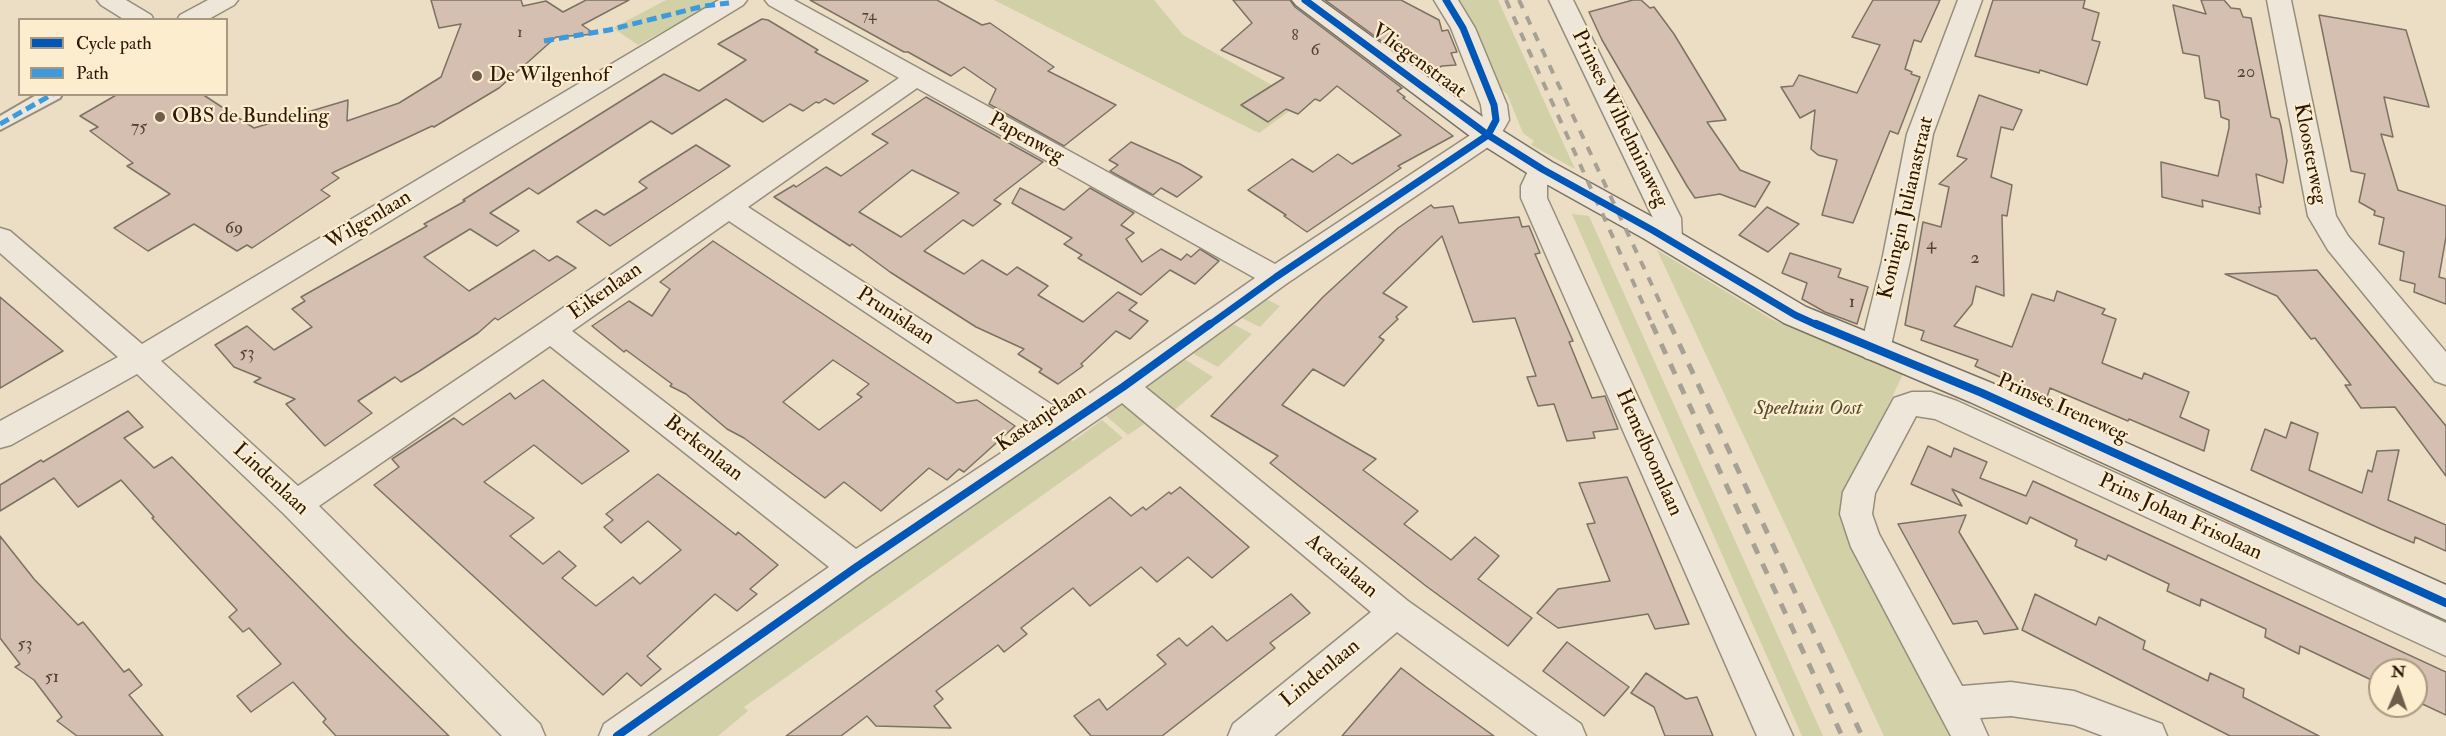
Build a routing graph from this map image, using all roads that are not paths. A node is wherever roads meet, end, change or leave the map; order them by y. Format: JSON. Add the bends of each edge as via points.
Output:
{"nodes":[{"id":1,"x":108,"y":0,"type":"edge"},
{"id":2,"x":226,"y":0,"type":"edge"},
{"id":3,"x":735,"y":0,"type":"edge"},
{"id":4,"x":777,"y":0,"type":"edge"},
{"id":5,"x":1305,"y":0,"type":"edge"},
{"id":6,"x":1446,"y":0,"type":"edge"},
{"id":7,"x":1562,"y":0,"type":"edge"},
{"id":8,"x":1970,"y":0,"type":"edge"},
{"id":9,"x":2280,"y":0,"type":"edge"},
{"id":10,"x":140,"y":18,"type":"edge"},
{"id":11,"x":192,"y":18,"type":"edge"},
{"id":12,"x":915,"y":78,"type":"junction"},
{"id":13,"x":49,"y":96,"type":"edge"},
{"id":14,"x":0,"y":124,"type":"edge"},
{"id":15,"x":1488,"y":135,"type":"junction"},
{"id":16,"x":1542,"y":169,"type":"junction"},
{"id":17,"x":728,"y":207,"type":"junction"},
{"id":18,"x":0,"y":238,"type":"edge"},
{"id":19,"x":1668,"y":239,"type":"junction"},
{"id":20,"x":1276,"y":277,"type":"junction"},
{"id":21,"x":551,"y":331,"type":"junction"},
{"id":22,"x":1875,"y":350,"type":"junction"},
{"id":23,"x":140,"y":359,"type":"junction"},
{"id":24,"x":2446,"y":373,"type":"edge"},
{"id":25,"x":1123,"y":387,"type":"junction"},
{"id":26,"x":1062,"y":427,"type":"junction"},
{"id":27,"x":0,"y":436,"type":"edge"},
{"id":28,"x":296,"y":504,"type":"junction"},
{"id":29,"x":855,"y":567,"type":"junction"},
{"id":30,"x":2446,"y":603,"type":"edge"},
{"id":31,"x":1396,"y":612,"type":"junction"},
{"id":32,"x":2446,"y":640,"type":"edge"},
{"id":33,"x":1952,"y":703,"type":"junction"},
{"id":34,"x":527,"y":736,"type":"edge"},
{"id":35,"x":617,"y":736,"type":"edge"},
{"id":36,"x":1246,"y":736,"type":"edge"},
{"id":37,"x":1568,"y":736,"type":"edge"},
{"id":38,"x":1775,"y":736,"type":"edge"},
{"id":39,"x":1970,"y":736,"type":"edge"},
{"id":40,"x":2149,"y":736,"type":"edge"}],
"edges":[{"from":1,"to":10,"type":"street"},
{"from":2,"to":11,"type":"street"},
{"from":3,"to":23,"type":"street","name":"Wilgenlaan"},
{"from":4,"to":12,"type":"street","name":"Papenweg"},
{"from":5,"to":15,"type":"main road","name":"Vliegenstraat"},
{"from":6,"to":15,"type":"street","via":[[1463,28],[1494,105],[1496,120]]},
{"from":7,"to":19,"type":"street","name":"Prinses Wilhelminaweg","via":[[1667,218]]},
{"from":8,"to":22,"type":"street","name":"Koningin Julianastraat","via":[[1920,134]]},
{"from":9,"to":24,"type":"street","name":"Kloosterweg","via":[[2322,216],[2338,243]]},
{"from":12,"to":17,"type":"street","name":"Eikenlaan"},
{"from":12,"to":20,"type":"street","name":"Papenweg"},
{"from":13,"to":14,"type":"street"},
{"from":15,"to":16,"type":"main road","name":"Vliegenstraat"},
{"from":15,"to":20,"type":"street","name":"Kastanjelaan"},
{"from":16,"to":19,"type":"main road","name":"Vliegenstraat"},
{"from":16,"to":38,"type":"street","name":"Hemelboomlaan","via":[[1534,186],[1534,198]]},
{"from":17,"to":21,"type":"street","name":"Eikenlaan"},
{"from":17,"to":26,"type":"street","name":"Prunislaan"},
{"from":18,"to":23,"type":"street","name":"Lindenlaan"},
{"from":19,"to":22,"type":"main road","name":"Prinses Ireneweg","via":[[1795,315]]},
{"from":20,"to":25,"type":"street","name":"Kastanjelaan"},
{"from":21,"to":28,"type":"street","name":"Eikenlaan"},
{"from":21,"to":29,"type":"street","name":"Berkenlaan"},
{"from":22,"to":30,"type":"main road","name":"Prinses Ireneweg","via":[[1982,393]]},
{"from":23,"to":27,"type":"street","name":"Wilgenlaan"},
{"from":23,"to":28,"type":"street","name":"Lindenlaan"},
{"from":25,"to":26,"type":"street","name":"Kastanjelaan"},
{"from":25,"to":31,"type":"street","name":"Acacialaan"},
{"from":26,"to":29,"type":"street","name":"Kastanjelaan"},
{"from":28,"to":34,"type":"street","name":"Lindenlaan"},
{"from":29,"to":35,"type":"street","name":"Kastanjelaan"},
{"from":31,"to":36,"type":"street","name":"Lindenlaan"},
{"from":31,"to":37,"type":"street","name":"Acacialaan"},
{"from":32,"to":33,"type":"street","name":"Prins Johan Frisolaan","via":[[1939,407],[1912,404],[1905,408],[1860,492],[1856,514],[1863,537]]},
{"from":33,"to":39,"type":"street"},
{"from":33,"to":40,"type":"street","via":[[2011,699],[2074,708]]}]}
